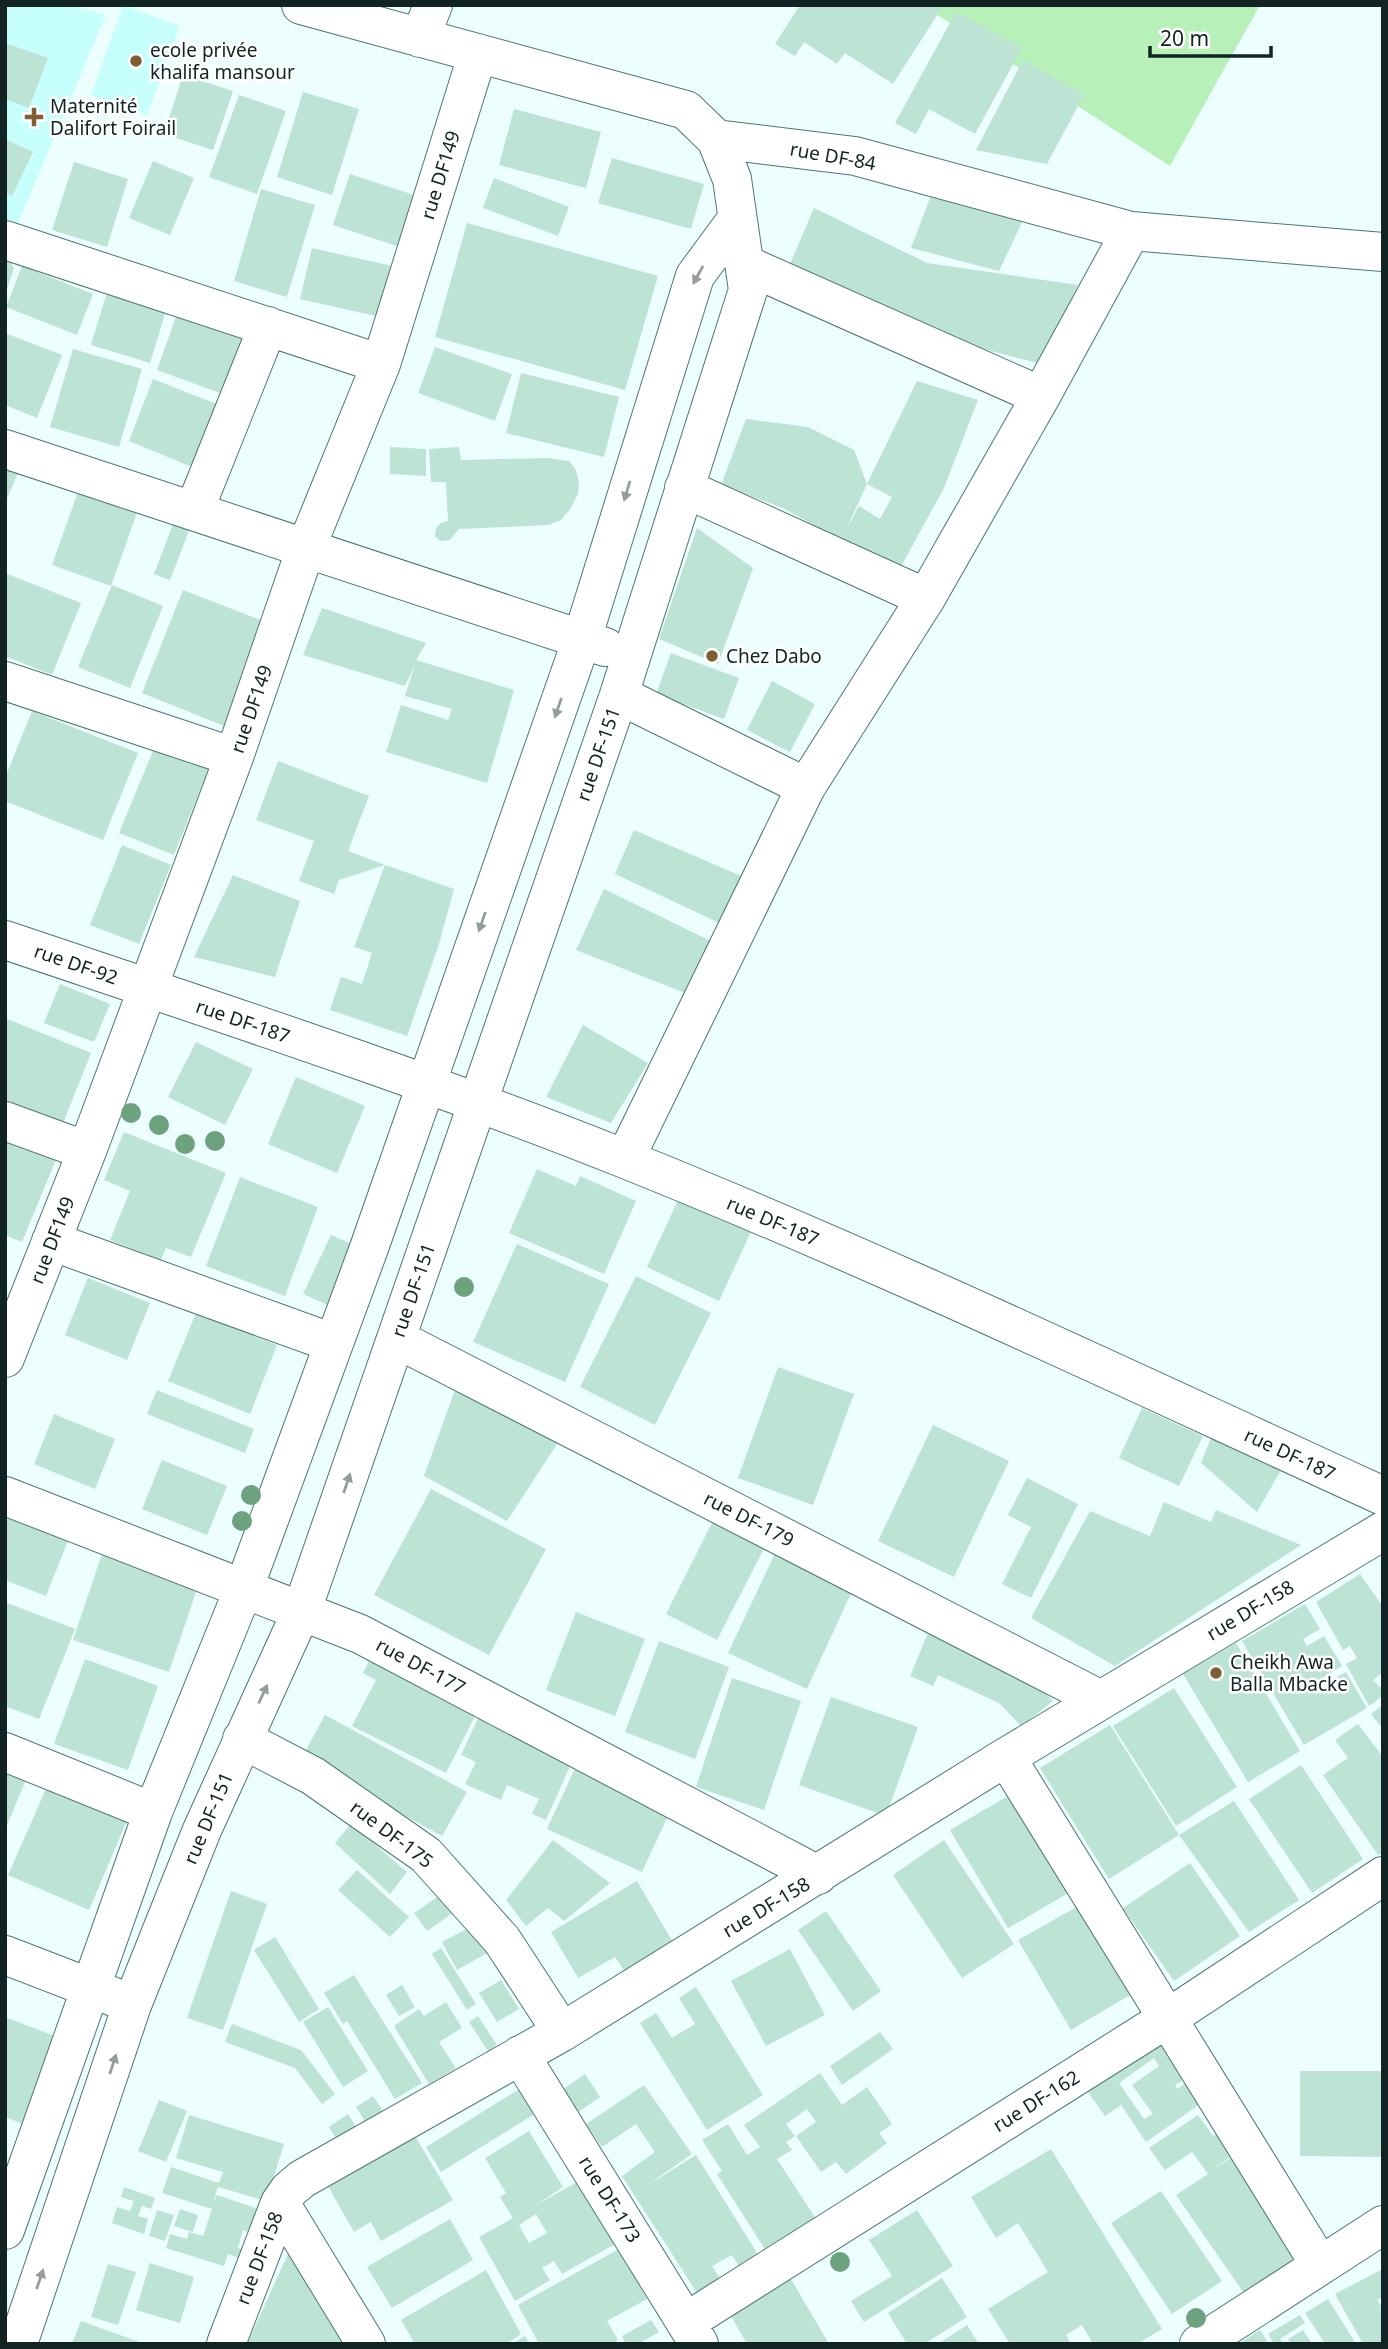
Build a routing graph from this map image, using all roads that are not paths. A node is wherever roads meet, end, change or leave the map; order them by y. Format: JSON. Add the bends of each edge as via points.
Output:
{"nodes":[{"id":1,"x":301,"y":5,"type":"edge"},
{"id":2,"x":426,"y":21,"type":"edge"},
{"id":3,"x":478,"y":53,"type":"junction"},
{"id":4,"x":716,"y":139,"type":"junction"},
{"id":5,"x":737,"y":219,"type":"junction"},
{"id":6,"x":1131,"y":231,"type":"junction"},
{"id":7,"x":5,"y":240,"type":"edge"},
{"id":8,"x":1383,"y":251,"type":"edge"},
{"id":9,"x":744,"y":264,"type":"junction"},
{"id":10,"x":268,"y":326,"type":"junction"},
{"id":11,"x":381,"y":364,"type":"junction"},
{"id":12,"x":1041,"y":396,"type":"junction"},
{"id":13,"x":5,"y":449,"type":"edge"},
{"id":14,"x":684,"y":488,"type":"junction"},
{"id":15,"x":194,"y":511,"type":"junction"},
{"id":16,"x":306,"y":548,"type":"junction"},
{"id":17,"x":926,"y":598,"type":"junction"},
{"id":18,"x":582,"y":639,"type":"junction"},
{"id":19,"x":630,"y":655,"type":"junction"},
{"id":20,"x":5,"y":681,"type":"edge"},
{"id":21,"x":619,"y":695,"type":"junction"},
{"id":22,"x":234,"y":757,"type":"junction"},
{"id":23,"x":806,"y":787,"type":"junction"},
{"id":24,"x":5,"y":940,"type":"edge"},
{"id":25,"x":147,"y":988,"type":"junction"},
{"id":26,"x":425,"y":1084,"type":"junction"},
{"id":27,"x":477,"y":1102,"type":"junction"},
{"id":28,"x":5,"y":1121,"type":"edge"},
{"id":29,"x":87,"y":1151,"type":"junction"},
{"id":30,"x":625,"y":1159,"type":"junction"},
{"id":31,"x":51,"y":1241,"type":"junction"},
{"id":32,"x":397,"y":1339,"type":"junction"},
{"id":33,"x":334,"y":1343,"type":"junction"},
{"id":34,"x":5,"y":1358,"type":"edge"},
{"id":35,"x":5,"y":1496,"type":"edge"},
{"id":36,"x":1383,"y":1496,"type":"edge"},
{"id":37,"x":1383,"y":1531,"type":"edge"},
{"id":38,"x":244,"y":1588,"type":"junction"},
{"id":39,"x":302,"y":1610,"type":"junction"},
{"id":40,"x":1101,"y":1700,"type":"junction"},
{"id":41,"x":242,"y":1739,"type":"junction"},
{"id":42,"x":5,"y":1752,"type":"edge"},
{"id":43,"x":1006,"y":1757,"type":"junction"},
{"id":44,"x":153,"y":1812,"type":"junction"},
{"id":45,"x":818,"y":1875,"type":"junction"},
{"id":46,"x":1380,"y":1891,"type":"edge"},
{"id":47,"x":5,"y":1955,"type":"edge"},
{"id":48,"x":91,"y":1987,"type":"junction"},
{"id":49,"x":132,"y":2006,"type":"junction"},
{"id":50,"x":1168,"y":2018,"type":"junction"},
{"id":51,"x":562,"y":2032,"type":"junction"},
{"id":52,"x":520,"y":2055,"type":"junction"},
{"id":53,"x":18,"y":2150,"type":"edge"},
{"id":54,"x":280,"y":2203,"type":"junction"},
{"id":55,"x":1383,"y":2225,"type":"edge"},
{"id":56,"x":5,"y":2230,"type":"edge"},
{"id":57,"x":1320,"y":2265,"type":"junction"},
{"id":58,"x":693,"y":2333,"type":"edge"},
{"id":59,"x":18,"y":2344,"type":"edge"},
{"id":60,"x":226,"y":2344,"type":"edge"},
{"id":61,"x":366,"y":2344,"type":"edge"},
{"id":62,"x":1199,"y":2344,"type":"edge"}],
"edges":[{"from":1,"to":2,"type":"street"},
{"from":2,"to":3,"type":"street"},
{"from":3,"to":4,"type":"street","via":[[686,110]]},
{"from":3,"to":11,"type":"street","name":"rue DF149"},
{"from":4,"to":5,"type":"street","name":"rue DF-151","via":[[732,179]]},
{"from":4,"to":6,"type":"street","name":"rue DF-84","via":[[855,156]]},
{"from":5,"to":9,"type":"street","name":"rue DF-151"},
{"from":5,"to":18,"type":"street","one_way":true,"via":[[695,276]]},
{"from":6,"to":8,"type":"street","name":"rue DF-84"},
{"from":6,"to":12,"type":"street"},
{"from":7,"to":10,"type":"street"},
{"from":9,"to":12,"type":"street"},
{"from":9,"to":14,"type":"street","name":"rue DF-151","via":[[748,290]]},
{"from":10,"to":11,"type":"street"},
{"from":10,"to":15,"type":"street"},
{"from":11,"to":16,"type":"street","name":"rue DF149"},
{"from":12,"to":17,"type":"street"},
{"from":13,"to":15,"type":"street"},
{"from":14,"to":17,"type":"street"},
{"from":14,"to":19,"type":"street","name":"rue DF-151"},
{"from":15,"to":16,"type":"street"},
{"from":16,"to":18,"type":"street"},
{"from":16,"to":22,"type":"street","name":"rue DF149"},
{"from":17,"to":23,"type":"street"},
{"from":18,"to":19,"type":"street"},
{"from":18,"to":26,"type":"street","one_way":true},
{"from":19,"to":21,"type":"street","name":"rue DF-151"},
{"from":20,"to":22,"type":"street"},
{"from":21,"to":23,"type":"street"},
{"from":21,"to":27,"type":"street","name":"rue DF-151"},
{"from":22,"to":25,"type":"street","name":"rue DF149"},
{"from":23,"to":30,"type":"street"},
{"from":24,"to":25,"type":"street","name":"rue DF-92"},
{"from":25,"to":26,"type":"street","name":"rue DF-187"},
{"from":25,"to":29,"type":"street","name":"rue DF149"},
{"from":26,"to":27,"type":"street","name":"rue DF-187"},
{"from":26,"to":33,"type":"street"},
{"from":27,"to":30,"type":"street","name":"rue DF-187"},
{"from":27,"to":32,"type":"street","name":"rue DF-151"},
{"from":28,"to":29,"type":"street"},
{"from":29,"to":31,"type":"street","name":"rue DF149"},
{"from":30,"to":36,"type":"street","name":"rue DF-187","via":[[848,1252]]},
{"from":31,"to":33,"type":"street"},
{"from":31,"to":34,"type":"street","name":"rue DF149"},
{"from":39,"to":32,"type":"street","name":"rue DF-151","one_way":true},
{"from":32,"to":40,"type":"street","name":"rue DF-179"},
{"from":33,"to":38,"type":"street"},
{"from":35,"to":38,"type":"street","name":"rue DF-177"},
{"from":37,"to":40,"type":"street","name":"rue DF-158"},
{"from":38,"to":39,"type":"street","name":"rue DF-177"},
{"from":38,"to":44,"type":"street"},
{"from":41,"to":39,"type":"street","name":"rue DF-151","one_way":true},
{"from":39,"to":45,"type":"street","name":"rue DF-177","via":[[360,1634]]},
{"from":40,"to":43,"type":"street","name":"rue DF-158"},
{"from":41,"to":49,"type":"street","name":"rue DF-151"},
{"from":41,"to":51,"type":"street","name":"rue DF-175","via":[[313,1776],[426,1855],[502,1940]]},
{"from":42,"to":44,"type":"street"},
{"from":43,"to":45,"type":"street","name":"rue DF-158"},
{"from":43,"to":50,"type":"street"},
{"from":44,"to":48,"type":"street"},
{"from":45,"to":51,"type":"street","name":"rue DF-158"},
{"from":46,"to":50,"type":"street","name":"rue DF-162"},
{"from":47,"to":48,"type":"street"},
{"from":48,"to":49,"type":"street"},
{"from":48,"to":53,"type":"street"},
{"from":59,"to":49,"type":"street","name":"rue DF-151","one_way":true},
{"from":50,"to":57,"type":"street"},
{"from":50,"to":58,"type":"street","name":"rue DF-162"},
{"from":51,"to":52,"type":"street","name":"rue DF-158"},
{"from":52,"to":54,"type":"street","name":"rue DF-158","via":[[328,2163],[289,2190]]},
{"from":52,"to":58,"type":"street","name":"rue DF-173"},
{"from":53,"to":56,"type":"street"},
{"from":54,"to":60,"type":"street","name":"rue DF-158"},
{"from":54,"to":61,"type":"street"},
{"from":55,"to":57,"type":"street"},
{"from":57,"to":62,"type":"street"}]}
